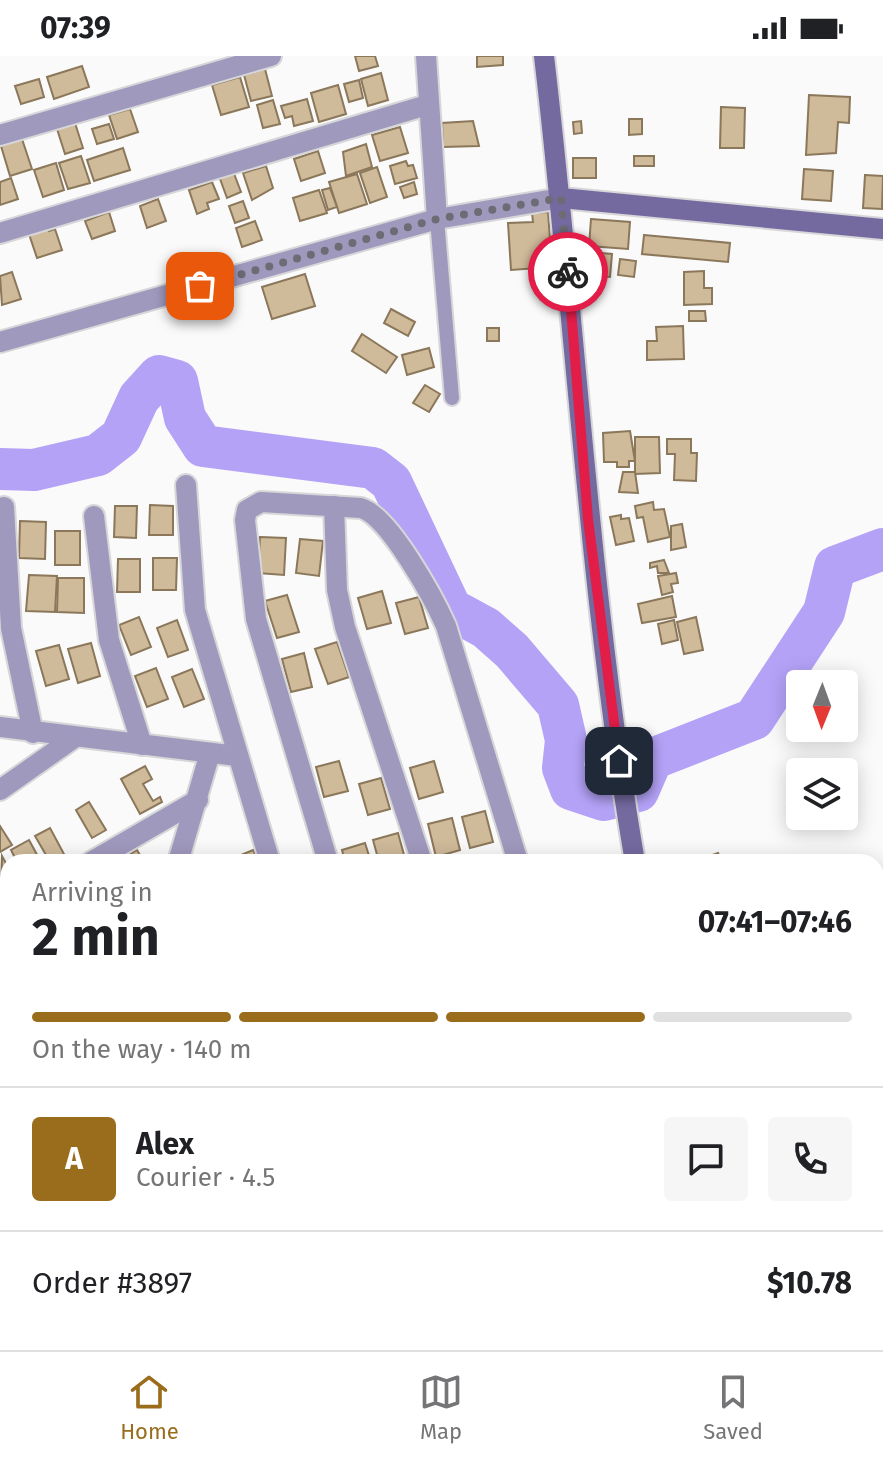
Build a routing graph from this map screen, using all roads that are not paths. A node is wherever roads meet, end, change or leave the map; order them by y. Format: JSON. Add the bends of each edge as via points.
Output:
{"nodes":[{"id":1,"x":271,"y":56,"type":"edge"},
{"id":2,"x":426,"y":56,"type":"edge"},
{"id":3,"x":544,"y":56,"type":"edge"},
{"id":4,"x":427,"y":105,"type":"junction"},
{"id":5,"x":0,"y":135,"type":"edge"},
{"id":6,"x":561,"y":198,"type":"junction"},
{"id":7,"x":437,"y":219,"type":"junction"},
{"id":8,"x":883,"y":229,"type":"edge"},
{"id":9,"x":0,"y":233,"type":"edge"},
{"id":10,"x":0,"y":342,"type":"edge"},
{"id":11,"x":452,"y":398,"type":"dead end"},
{"id":12,"x":186,"y":485,"type":"dead end"},
{"id":13,"x":334,"y":506,"type":"junction"},
{"id":14,"x":4,"y":507,"type":"dead end"},
{"id":15,"x":94,"y":516,"type":"dead end"},
{"id":16,"x":0,"y":727,"type":"edge"},
{"id":17,"x":33,"y":733,"type":"junction"},
{"id":18,"x":74,"y":738,"type":"junction"},
{"id":19,"x":142,"y":745,"type":"junction"},
{"id":20,"x":210,"y":753,"type":"junction"},
{"id":21,"x":237,"y":756,"type":"junction"},
{"id":22,"x":0,"y":790,"type":"edge"},
{"id":23,"x":198,"y":800,"type":"junction"},
{"id":24,"x":105,"y":854,"type":"edge"},
{"id":25,"x":181,"y":854,"type":"edge"},
{"id":26,"x":268,"y":854,"type":"edge"},
{"id":27,"x":326,"y":854,"type":"edge"},
{"id":28,"x":419,"y":854,"type":"edge"},
{"id":29,"x":516,"y":854,"type":"edge"},
{"id":30,"x":634,"y":854,"type":"edge"}],
"edges":[{"from":1,"to":5,"type":"street"},
{"from":2,"to":4,"type":"street"},
{"from":3,"to":6,"type":"street"},
{"from":4,"to":7,"type":"street"},
{"from":4,"to":9,"type":"street"},
{"from":6,"to":7,"type":"street"},
{"from":6,"to":8,"type":"street"},
{"from":6,"to":30,"type":"street","via":[[590,534],[610,712]]},
{"from":7,"to":10,"type":"street"},
{"from":7,"to":11,"type":"lane"},
{"from":12,"to":21,"type":"street","via":[[195,610]]},
{"from":13,"to":27,"type":"street","via":[[261,502],[247,510],[245,520],[256,619]]},
{"from":13,"to":28,"type":"street","via":[[337,590],[345,627]]},
{"from":13,"to":29,"type":"street","via":[[375,515],[435,601]]},
{"from":14,"to":17,"type":"street","via":[[11,628]]},
{"from":15,"to":19,"type":"street","via":[[109,640]]},
{"from":16,"to":17,"type":"street"},
{"from":17,"to":18,"type":"street"},
{"from":18,"to":19,"type":"street"},
{"from":18,"to":22,"type":"street"},
{"from":19,"to":20,"type":"street"},
{"from":20,"to":21,"type":"street"},
{"from":20,"to":23,"type":"street"},
{"from":21,"to":26,"type":"street"},
{"from":23,"to":24,"type":"street"},
{"from":23,"to":25,"type":"street"}]}
